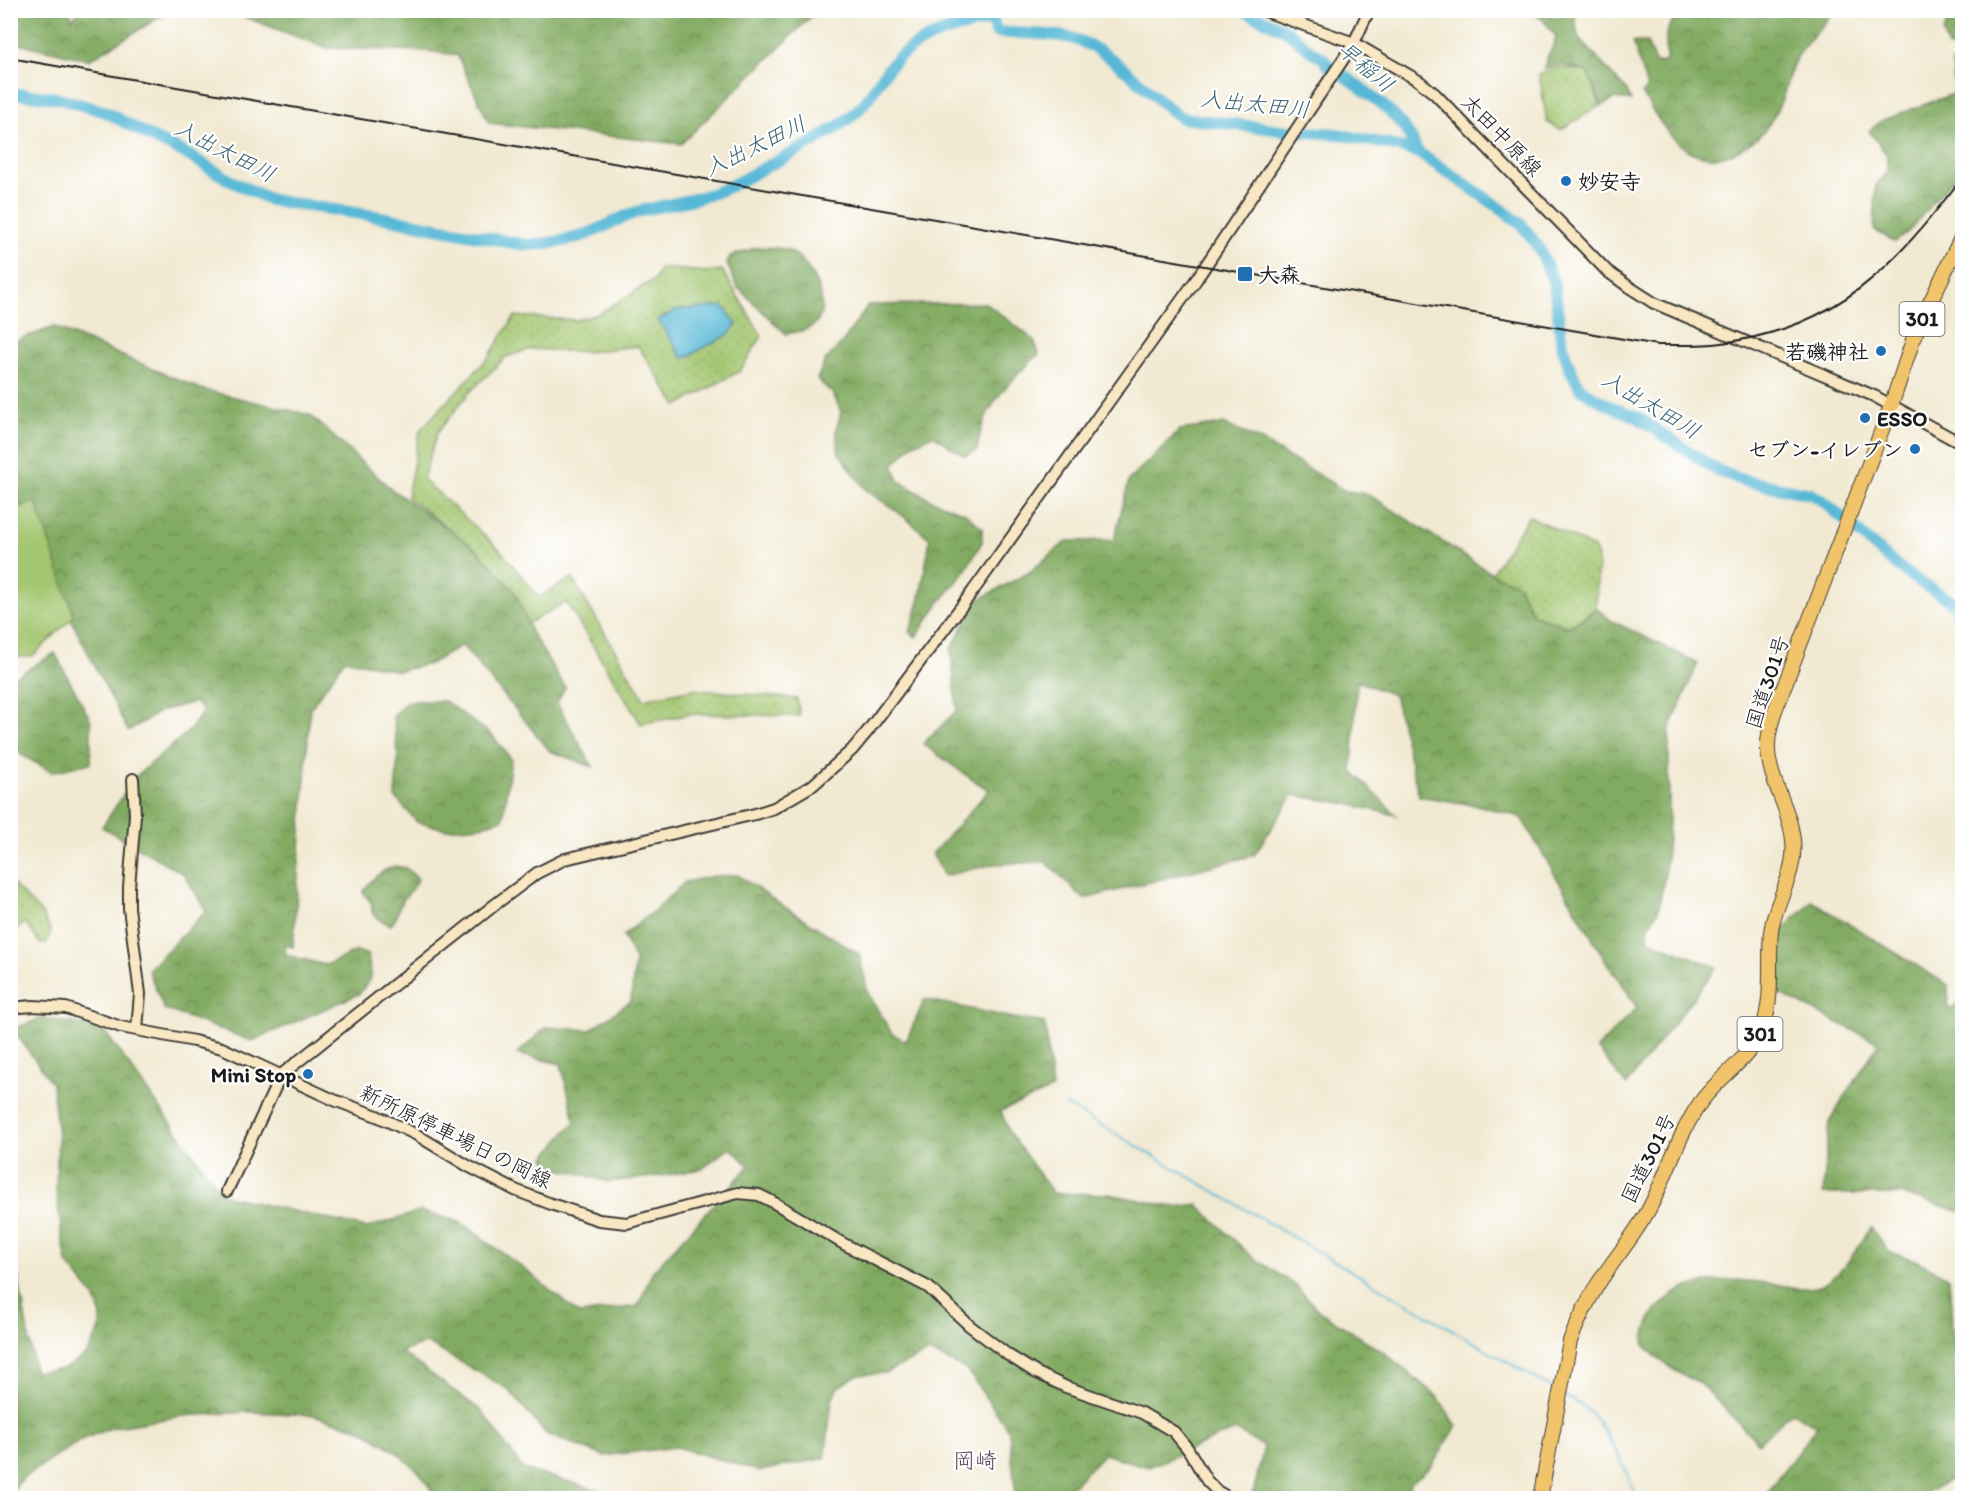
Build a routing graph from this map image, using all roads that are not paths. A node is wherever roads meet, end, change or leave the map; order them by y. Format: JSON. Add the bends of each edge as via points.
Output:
{"nodes":[{"id":1,"x":1262,"y":10,"type":"edge"},
{"id":2,"x":1369,"y":10,"type":"edge"},
{"id":3,"x":1354,"y":43,"type":"junction"},
{"id":4,"x":1962,"y":236,"type":"edge"},
{"id":5,"x":1891,"y":406,"type":"junction"},
{"id":6,"x":1962,"y":444,"type":"edge"},
{"id":7,"x":133,"y":779,"type":"dead end"},
{"id":8,"x":10,"y":1008,"type":"edge"},
{"id":9,"x":137,"y":1029,"type":"junction"},
{"id":10,"x":281,"y":1075,"type":"junction"},
{"id":11,"x":227,"y":1191,"type":"dead end"},
{"id":12,"x":1228,"y":1498,"type":"edge"},
{"id":13,"x":1540,"y":1498,"type":"edge"}],
"edges":[{"from":1,"to":3,"type":"main road","name":"太田中原線"},
{"from":2,"to":3,"type":"main road"},
{"from":3,"to":5,"type":"main road","name":"太田中原線","via":[[1435,94],[1607,271],[1629,287],[1654,303]]},
{"from":3,"to":10,"type":"main road","via":[[1089,432],[852,750],[813,785],[774,808],[565,859],[537,873]]},
{"from":4,"to":5,"type":"highway","name":"国道301号","number":"301","via":[[1915,334]]},
{"from":5,"to":6,"type":"main road","name":"太田中原線"},
{"from":5,"to":13,"type":"highway","name":"国道301号","number":"301","via":[[1774,713],[1768,738],[1769,761],[1788,814],[1794,850],[1791,873],[1772,931],[1764,1023],[1750,1051],[1699,1104],[1681,1134],[1648,1210],[1580,1317],[1570,1341]]},
{"from":7,"to":9,"type":"main road","via":[[135,815],[129,908],[140,994]]},
{"from":8,"to":9,"type":"main road","name":"新所原停車場日の岡線","via":[[66,1008]]},
{"from":9,"to":10,"type":"main road","name":"新所原停車場日の岡線","via":[[222,1048]]},
{"from":10,"to":11,"type":"main road"},
{"from":10,"to":12,"type":"main road","name":"新所原停車場日の岡線","via":[[417,1135],[515,1190],[600,1220],[627,1223],[738,1193],[759,1195],[928,1287],[970,1326],[1035,1372],[1142,1413],[1174,1432],[1207,1481]]}]}
